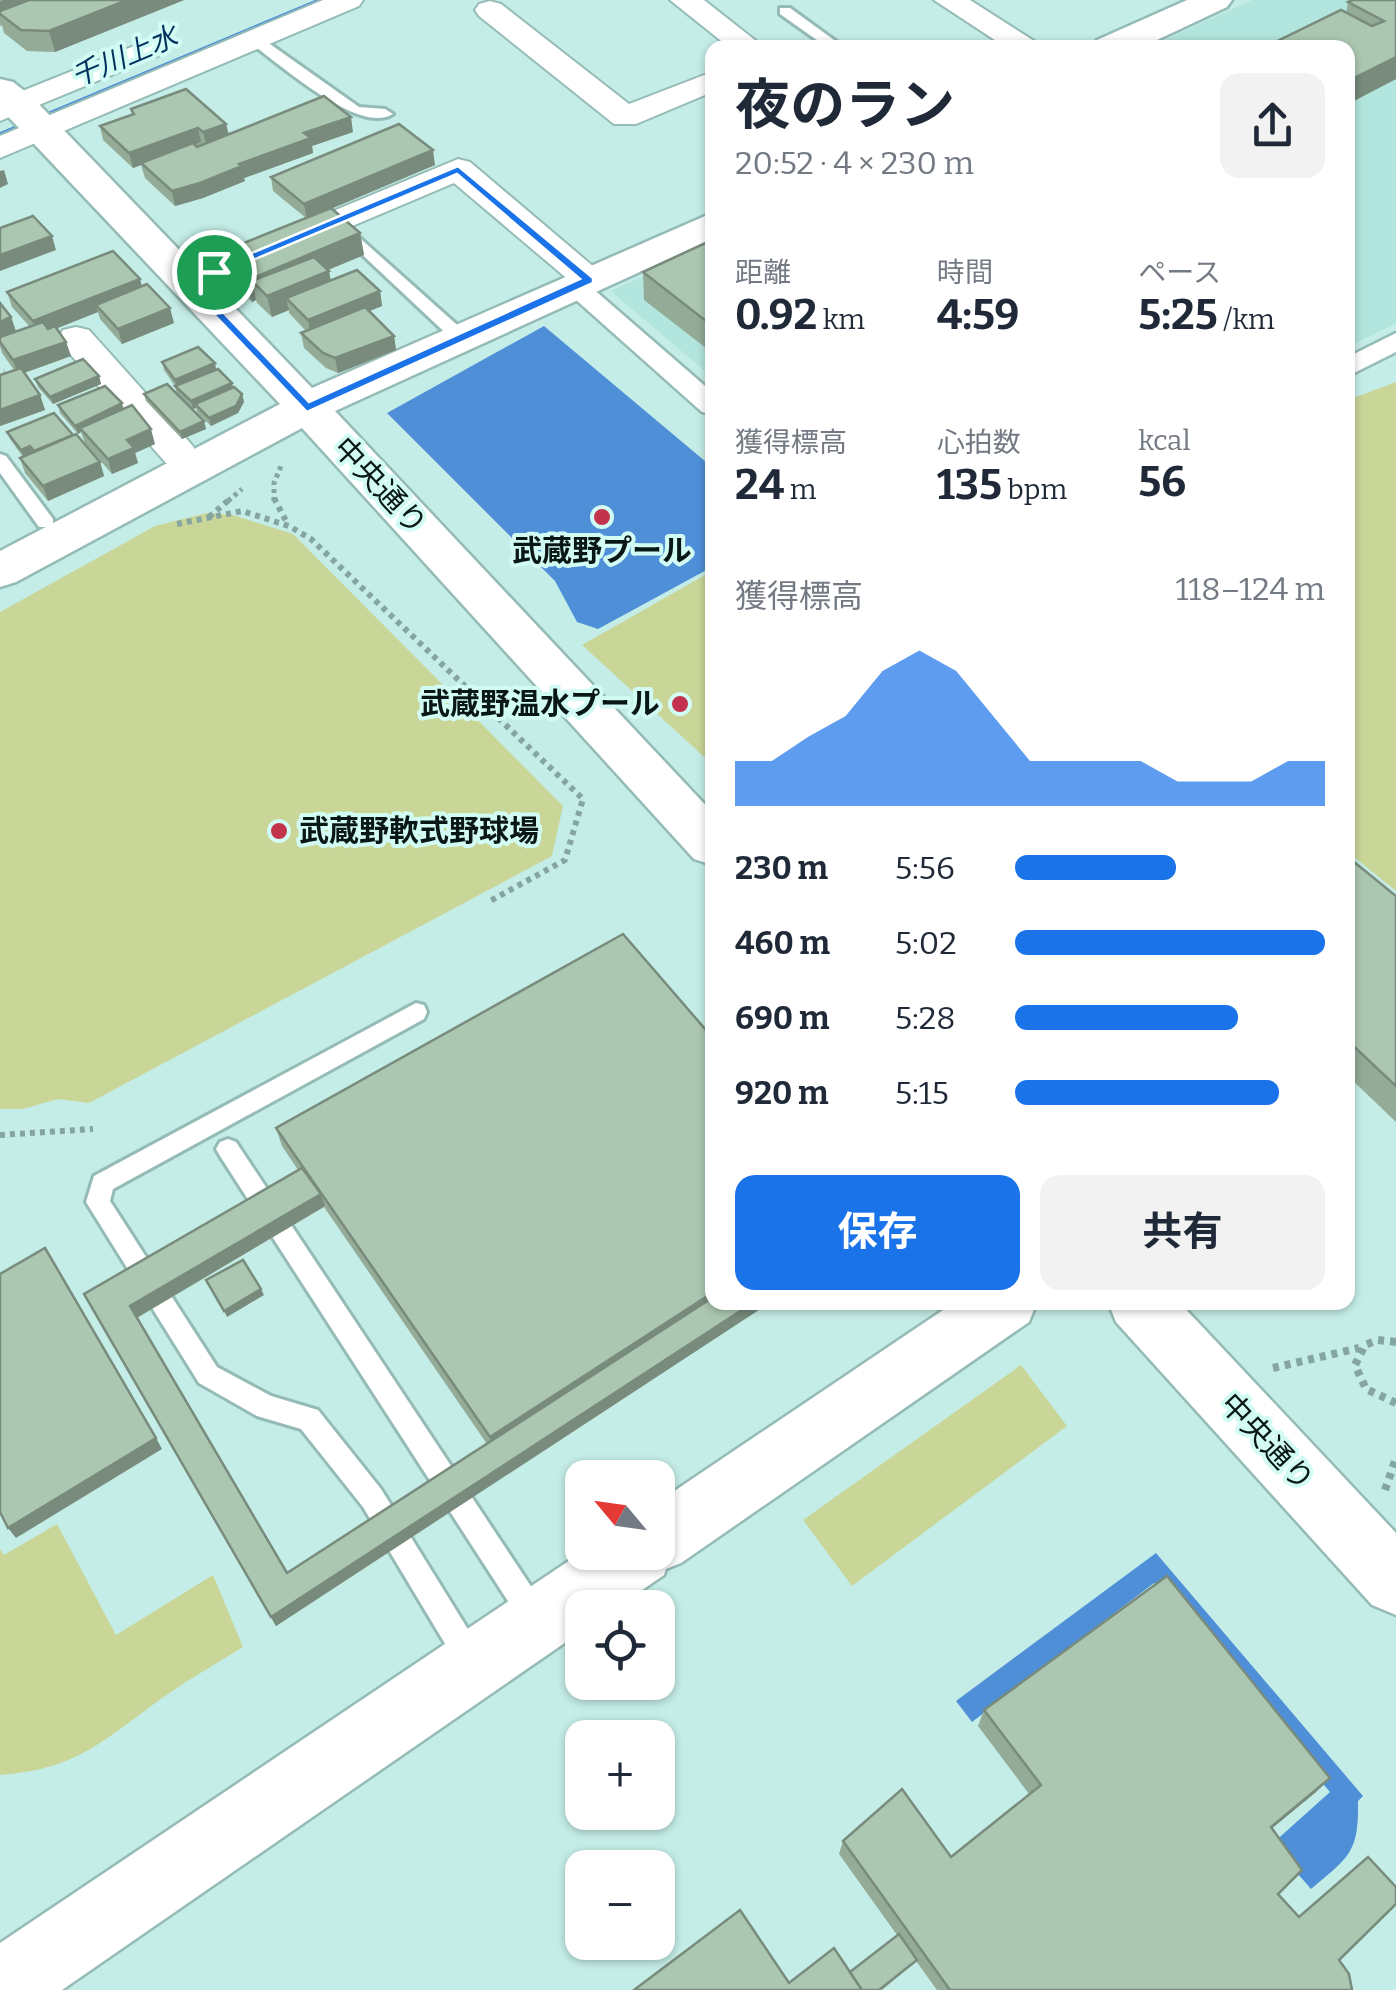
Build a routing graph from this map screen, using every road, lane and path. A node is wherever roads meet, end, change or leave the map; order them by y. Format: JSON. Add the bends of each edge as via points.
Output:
{"nodes":[{"id":1,"x":348,"y":0,"type":"edge"},
{"id":2,"x":684,"y":0,"type":"edge"},
{"id":3,"x":948,"y":0,"type":"edge"},
{"id":4,"x":1213,"y":0,"type":"edge"},
{"id":5,"x":495,"y":3,"type":"edge"},
{"id":6,"x":785,"y":12,"type":"dead end"},
{"id":7,"x":183,"y":36,"type":"dead end"},
{"id":8,"x":255,"y":40,"type":"junction"},
{"id":9,"x":739,"y":40,"type":"edge"},
{"id":10,"x":826,"y":40,"type":"edge"},
{"id":11,"x":1016,"y":40,"type":"edge"},
{"id":12,"x":1127,"y":40,"type":"edge"},
{"id":13,"x":705,"y":84,"type":"edge"},
{"id":14,"x":20,"y":112,"type":"edge"},
{"id":15,"x":385,"y":114,"type":"dead end"},
{"id":16,"x":0,"y":148,"type":"edge"},
{"id":17,"x":336,"y":223,"type":"junction"},
{"id":18,"x":705,"y":228,"type":"edge"},
{"id":19,"x":189,"y":282,"type":"junction"},
{"id":20,"x":582,"y":283,"type":"junction"},
{"id":21,"x":459,"y":336,"type":"junction"},
{"id":22,"x":76,"y":338,"type":"dead end"},
{"id":23,"x":1396,"y":341,"type":"edge"},
{"id":24,"x":1355,"y":364,"type":"edge"},
{"id":25,"x":705,"y":399,"type":"edge"},
{"id":26,"x":307,"y":408,"type":"junction"},
{"id":27,"x":179,"y":454,"type":"dead end"},
{"id":28,"x":0,"y":460,"type":"edge"},
{"id":29,"x":281,"y":464,"type":"dead end"},
{"id":30,"x":46,"y":523,"type":"dead end"},
{"id":31,"x":176,"y":524,"type":"dead end"},
{"id":32,"x":289,"y":526,"type":"junction"},
{"id":33,"x":0,"y":572,"type":"edge"},
{"id":34,"x":705,"y":837,"type":"edge"},
{"id":35,"x":490,"y":901,"type":"dead end"},
{"id":36,"x":416,"y":1012,"type":"dead end"},
{"id":37,"x":93,"y":1128,"type":"dead end"},
{"id":38,"x":0,"y":1135,"type":"edge"},
{"id":39,"x":228,"y":1149,"type":"dead end"},
{"id":40,"x":995,"y":1310,"type":"edge"},
{"id":41,"x":1145,"y":1310,"type":"edge"},
{"id":42,"x":1396,"y":1342,"type":"edge"},
{"id":43,"x":1360,"y":1348,"type":"junction"},
{"id":44,"x":1265,"y":1370,"type":"dead end"},
{"id":45,"x":1396,"y":1403,"type":"edge"},
{"id":46,"x":1396,"y":1458,"type":"edge"},
{"id":47,"x":1382,"y":1497,"type":"dead end"},
{"id":48,"x":675,"y":1528,"type":"edge"},
{"id":49,"x":614,"y":1570,"type":"edge"},
{"id":50,"x":1396,"y":1582,"type":"edge"},
{"id":51,"x":538,"y":1622,"type":"junction"},
{"id":52,"x":474,"y":1665,"type":"junction"},
{"id":53,"x":0,"y":1988,"type":"edge"}],
"edges":[{"from":1,"to":8,"type":"street"},
{"from":2,"to":9,"type":"street"},
{"from":3,"to":11,"type":"street"},
{"from":4,"to":12,"type":"street"},
{"from":5,"to":13,"type":"street","via":[[625,117]]},
{"from":6,"to":10,"type":"lane"},
{"from":7,"to":14,"type":"street"},
{"from":8,"to":14,"type":"street"},
{"from":8,"to":15,"type":"lane","via":[[355,111]]},
{"from":14,"to":16,"type":"street"},
{"from":14,"to":19,"type":"street","name":"中央通り"},
{"from":17,"to":19,"type":"street"},
{"from":17,"to":20,"type":"street","via":[[458,169]]},
{"from":17,"to":21,"type":"lane"},
{"from":18,"to":20,"type":"street"},
{"from":19,"to":26,"type":"street","name":"中央通り"},
{"from":20,"to":21,"type":"street"},
{"from":20,"to":25,"type":"street"},
{"from":21,"to":26,"type":"street"},
{"from":22,"to":27,"type":"street"},
{"from":23,"to":24,"type":"street"},
{"from":26,"to":33,"type":"street"},
{"from":26,"to":34,"type":"street","name":"中央通り"},
{"from":28,"to":30,"type":"lane"},
{"from":29,"to":32,"type":"path","via":[[270,486],[274,508]]},
{"from":31,"to":32,"type":"path","via":[[242,511]]},
{"from":32,"to":35,"type":"path","via":[[583,799],[565,860]]},
{"from":36,"to":52,"type":"lane","via":[[102,1183],[98,1202],[208,1375],[266,1407],[310,1419],[372,1498]]},
{"from":37,"to":38,"type":"path"},
{"from":39,"to":51,"type":"lane"},
{"from":40,"to":48,"type":"street"},
{"from":41,"to":50,"type":"street","name":"中央通り"},
{"from":42,"to":43,"type":"path"},
{"from":43,"to":44,"type":"path"},
{"from":43,"to":45,"type":"path","via":[[1354,1366],[1363,1387]]},
{"from":46,"to":47,"type":"path"},
{"from":49,"to":51,"type":"street"},
{"from":51,"to":52,"type":"street"},
{"from":52,"to":53,"type":"street"}]}
